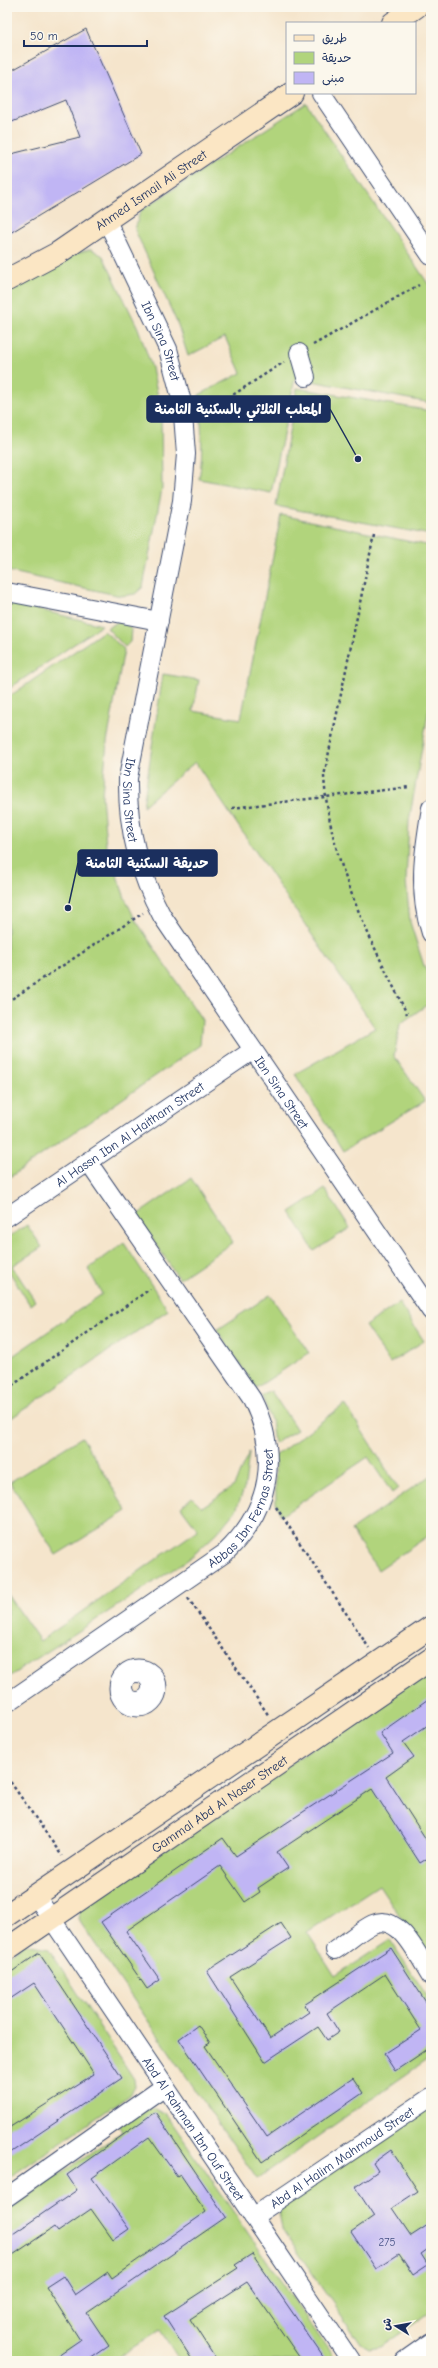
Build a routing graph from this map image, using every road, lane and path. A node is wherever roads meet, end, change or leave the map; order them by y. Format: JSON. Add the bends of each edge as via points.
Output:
{"nodes":[{"id":1,"x":416,"y":7,"type":"edge"},
{"id":2,"x":394,"y":22,"type":"edge"},
{"id":3,"x":291,"y":94,"type":"edge"},
{"id":4,"x":322,"y":94,"type":"edge"},
{"id":5,"x":107,"y":220,"type":"junction"},
{"id":6,"x":428,"y":245,"type":"edge"},
{"id":7,"x":7,"y":280,"type":"edge"},
{"id":8,"x":298,"y":353,"type":"dead end"},
{"id":9,"x":306,"y":377,"type":"dead end"},
{"id":10,"x":374,"y":535,"type":"dead end"},
{"id":11,"x":7,"y":592,"type":"edge"},
{"id":12,"x":159,"y":621,"type":"junction"},
{"id":13,"x":410,"y":787,"type":"dead end"},
{"id":14,"x":325,"y":797,"type":"junction"},
{"id":15,"x":232,"y":808,"type":"dead end"},
{"id":16,"x":431,"y":808,"type":"edge"},
{"id":17,"x":155,"y":905,"type":"junction"},
{"id":18,"x":430,"y":924,"type":"edge"},
{"id":19,"x":7,"y":1002,"type":"edge"},
{"id":20,"x":407,"y":1014,"type":"dead end"},
{"id":21,"x":253,"y":1050,"type":"junction"},
{"id":22,"x":88,"y":1162,"type":"junction"},
{"id":23,"x":7,"y":1217,"type":"edge"},
{"id":24,"x":150,"y":1289,"type":"dead end"},
{"id":25,"x":431,"y":1311,"type":"edge"},
{"id":26,"x":7,"y":1389,"type":"edge"},
{"id":27,"x":264,"y":1490,"type":"junction"},
{"id":28,"x":179,"y":1585,"type":"junction"},
{"id":29,"x":431,"y":1627,"type":"edge"},
{"id":30,"x":431,"y":1659,"type":"edge"},
{"id":31,"x":379,"y":1663,"type":"junction"},
{"id":32,"x":158,"y":1675,"type":"joint"},
{"id":33,"x":7,"y":1703,"type":"edge"},
{"id":34,"x":279,"y":1731,"type":"junction"},
{"id":35,"x":7,"y":1777,"type":"edge"},
{"id":36,"x":73,"y":1871,"type":"junction"},
{"id":37,"x":36,"y":1896,"type":"junction"},
{"id":38,"x":7,"y":1915,"type":"edge"},
{"id":39,"x":52,"y":1919,"type":"junction"},
{"id":40,"x":7,"y":1949,"type":"edge"},
{"id":41,"x":336,"y":1950,"type":"dead end"},
{"id":42,"x":431,"y":1976,"type":"edge"},
{"id":43,"x":165,"y":2086,"type":"junction"},
{"id":44,"x":431,"y":2097,"type":"edge"},
{"id":45,"x":7,"y":2197,"type":"edge"},
{"id":46,"x":253,"y":2217,"type":"junction"},
{"id":47,"x":431,"y":2342,"type":"edge"},
{"id":48,"x":351,"y":2361,"type":"edge"},
{"id":49,"x":404,"y":2361,"type":"edge"}],
"edges":[{"from":1,"to":2,"type":"main road"},
{"from":3,"to":5,"type":"main road","name":"Ahmed Ismail Ali Street"},
{"from":4,"to":6,"type":"street"},
{"from":5,"to":7,"type":"main road","name":"Ahmed Ismail Ali Street","via":[[58,252]]},
{"from":5,"to":12,"type":"street","name":"Ibn Sina Street","via":[[158,324],[174,369],[182,402],[185,478]]},
{"from":8,"to":9,"type":"street"},
{"from":10,"to":14,"type":"path","via":[[324,776]]},
{"from":11,"to":12,"type":"street"},
{"from":12,"to":17,"type":"street","name":"Ibn Sina Street","via":[[128,778],[127,799],[137,861]]},
{"from":13,"to":14,"type":"path"},
{"from":14,"to":15,"type":"path"},
{"from":14,"to":20,"type":"path","via":[[340,862],[363,924]]},
{"from":16,"to":18,"type":"street","via":[[422,867],[422,889]]},
{"from":17,"to":19,"type":"path"},
{"from":17,"to":21,"type":"street","name":"Ibn Sina Street"},
{"from":21,"to":22,"type":"street","name":"Al Hassn Ibn Al Haitham Street"},
{"from":21,"to":25,"type":"street","name":"Ibn Sina Street"},
{"from":22,"to":23,"type":"street","name":"Al Hassn Ibn Al Haitham Street"},
{"from":22,"to":27,"type":"street","name":"Abbas Ibn Fernas Street","via":[[252,1399],[264,1428],[267,1443],[267,1475]]},
{"from":24,"to":26,"type":"path"},
{"from":27,"to":28,"type":"street","name":"Abbas Ibn Fernas Street","via":[[254,1518],[236,1542],[225,1553]]},
{"from":27,"to":31,"type":"path"},
{"from":28,"to":33,"type":"street","name":"Abbas Ibn Fernas Street"},
{"from":28,"to":34,"type":"path"},
{"from":29,"to":31,"type":"main road","name":"Gammal Abd Al Naser Street"},
{"from":30,"to":39,"type":"main road","name":"Gammal Abd Al Naser Street"},
{"from":31,"to":34,"type":"main road","name":"Gammal Abd Al Naser Street"},
{"from":32,"to":32,"type":"lane","via":[[145,1665],[136,1664],[125,1668],[116,1677],[114,1685],[117,1701],[130,1712],[147,1711],[159,1700],[162,1691]]},
{"from":34,"to":36,"type":"main road","name":"Gammal Abd Al Naser Street"},
{"from":35,"to":36,"type":"path"},
{"from":36,"to":37,"type":"main road","name":"Gammal Abd Al Naser Street"},
{"from":37,"to":38,"type":"main road","name":"Gammal Abd Al Naser Street"},
{"from":37,"to":39,"type":"street","name":"Abd Al Rahman Ibn Ouf Street"},
{"from":39,"to":40,"type":"main road","name":"Gammal Abd Al Naser Street"},
{"from":39,"to":43,"type":"street","name":"Abd Al Rahman Ibn Ouf Street"},
{"from":41,"to":42,"type":"street","via":[[372,1925],[388,1922],[399,1927]]},
{"from":43,"to":45,"type":"street"},
{"from":43,"to":46,"type":"street","name":"Abd Al Rahman Ibn Ouf Street"},
{"from":44,"to":46,"type":"street","name":"Abd Al Halim Mahmoud Street"},
{"from":46,"to":48,"type":"street","name":"Abd Al Rahman Ibn Ouf Street"},
{"from":47,"to":49,"type":"street"}]}
